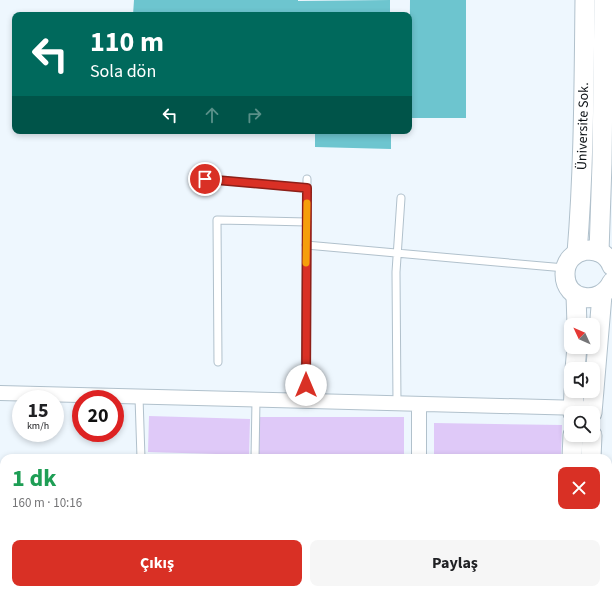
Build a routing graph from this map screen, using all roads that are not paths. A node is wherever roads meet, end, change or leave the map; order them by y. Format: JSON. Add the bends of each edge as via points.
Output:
{"nodes":[{"id":1,"x":585,"y":0,"type":"edge"},
{"id":2,"x":604,"y":0,"type":"edge"},
{"id":3,"x":205,"y":179,"type":"dead end"},
{"id":4,"x":307,"y":179,"type":"dead end"},
{"id":5,"x":307,"y":188,"type":"junction"},
{"id":6,"x":401,"y":198,"type":"dead end"},
{"id":7,"x":306,"y":222,"type":"junction"},
{"id":8,"x":306,"y":246,"type":"junction"},
{"id":9,"x":577,"y":253,"type":"junction"},
{"id":10,"x":397,"y":254,"type":"junction"},
{"id":11,"x":606,"y":256,"type":"edge"},
{"id":12,"x":566,"y":268,"type":"junction"},
{"id":13,"x":609,"y":286,"type":"edge"},
{"id":14,"x":576,"y":295,"type":"junction"},
{"id":15,"x":576,"y":318,"type":"edge"},
{"id":16,"x":218,"y":362,"type":"dead end"},
{"id":17,"x":0,"y":393,"type":"edge"},
{"id":18,"x":139,"y":397,"type":"junction"},
{"id":19,"x":256,"y":400,"type":"junction"},
{"id":20,"x":305,"y":401,"type":"junction"},
{"id":21,"x":397,"y":403,"type":"junction"},
{"id":22,"x":419,"y":404,"type":"junction"},
{"id":23,"x":574,"y":404,"type":"edge"},
{"id":24,"x":593,"y":406,"type":"edge"},
{"id":25,"x":573,"y":442,"type":"edge"},
{"id":26,"x":592,"y":442,"type":"edge"},
{"id":27,"x":141,"y":454,"type":"edge"},
{"id":28,"x":255,"y":454,"type":"edge"},
{"id":29,"x":419,"y":454,"type":"edge"},
{"id":30,"x":572,"y":454,"type":"edge"},
{"id":31,"x":591,"y":454,"type":"edge"}],
"edges":[{"from":1,"to":9,"type":"street","name":"Üniversite Sok.","via":[[584,106]]},
{"from":2,"to":11,"type":"street","name":"Üniversite Sok.","via":[[602,163]]},
{"from":3,"to":5,"type":"lane"},
{"from":4,"to":5,"type":"lane"},
{"from":5,"to":7,"type":"lane"},
{"from":6,"to":10,"type":"lane"},
{"from":7,"to":8,"type":"lane"},
{"from":7,"to":16,"type":"lane","via":[[217,220]]},
{"from":8,"to":10,"type":"lane"},
{"from":8,"to":20,"type":"lane"},
{"from":9,"to":11,"type":"street","via":[[590,250]]},
{"from":9,"to":12,"type":"street"},
{"from":10,"to":12,"type":"lane"},
{"from":10,"to":21,"type":"lane"},
{"from":12,"to":14,"type":"street","via":[[566,281]]},
{"from":13,"to":14,"type":"street","via":[[592,298]]},
{"from":13,"to":24,"type":"street"},
{"from":14,"to":15,"type":"street"},
{"from":17,"to":18,"type":"street"},
{"from":18,"to":19,"type":"street"},
{"from":18,"to":27,"type":"lane"},
{"from":19,"to":20,"type":"street"},
{"from":19,"to":28,"type":"lane"},
{"from":20,"to":21,"type":"street"},
{"from":21,"to":22,"type":"street"},
{"from":22,"to":23,"type":"street"},
{"from":22,"to":29,"type":"street"},
{"from":25,"to":30,"type":"street"},
{"from":26,"to":31,"type":"street"}]}
